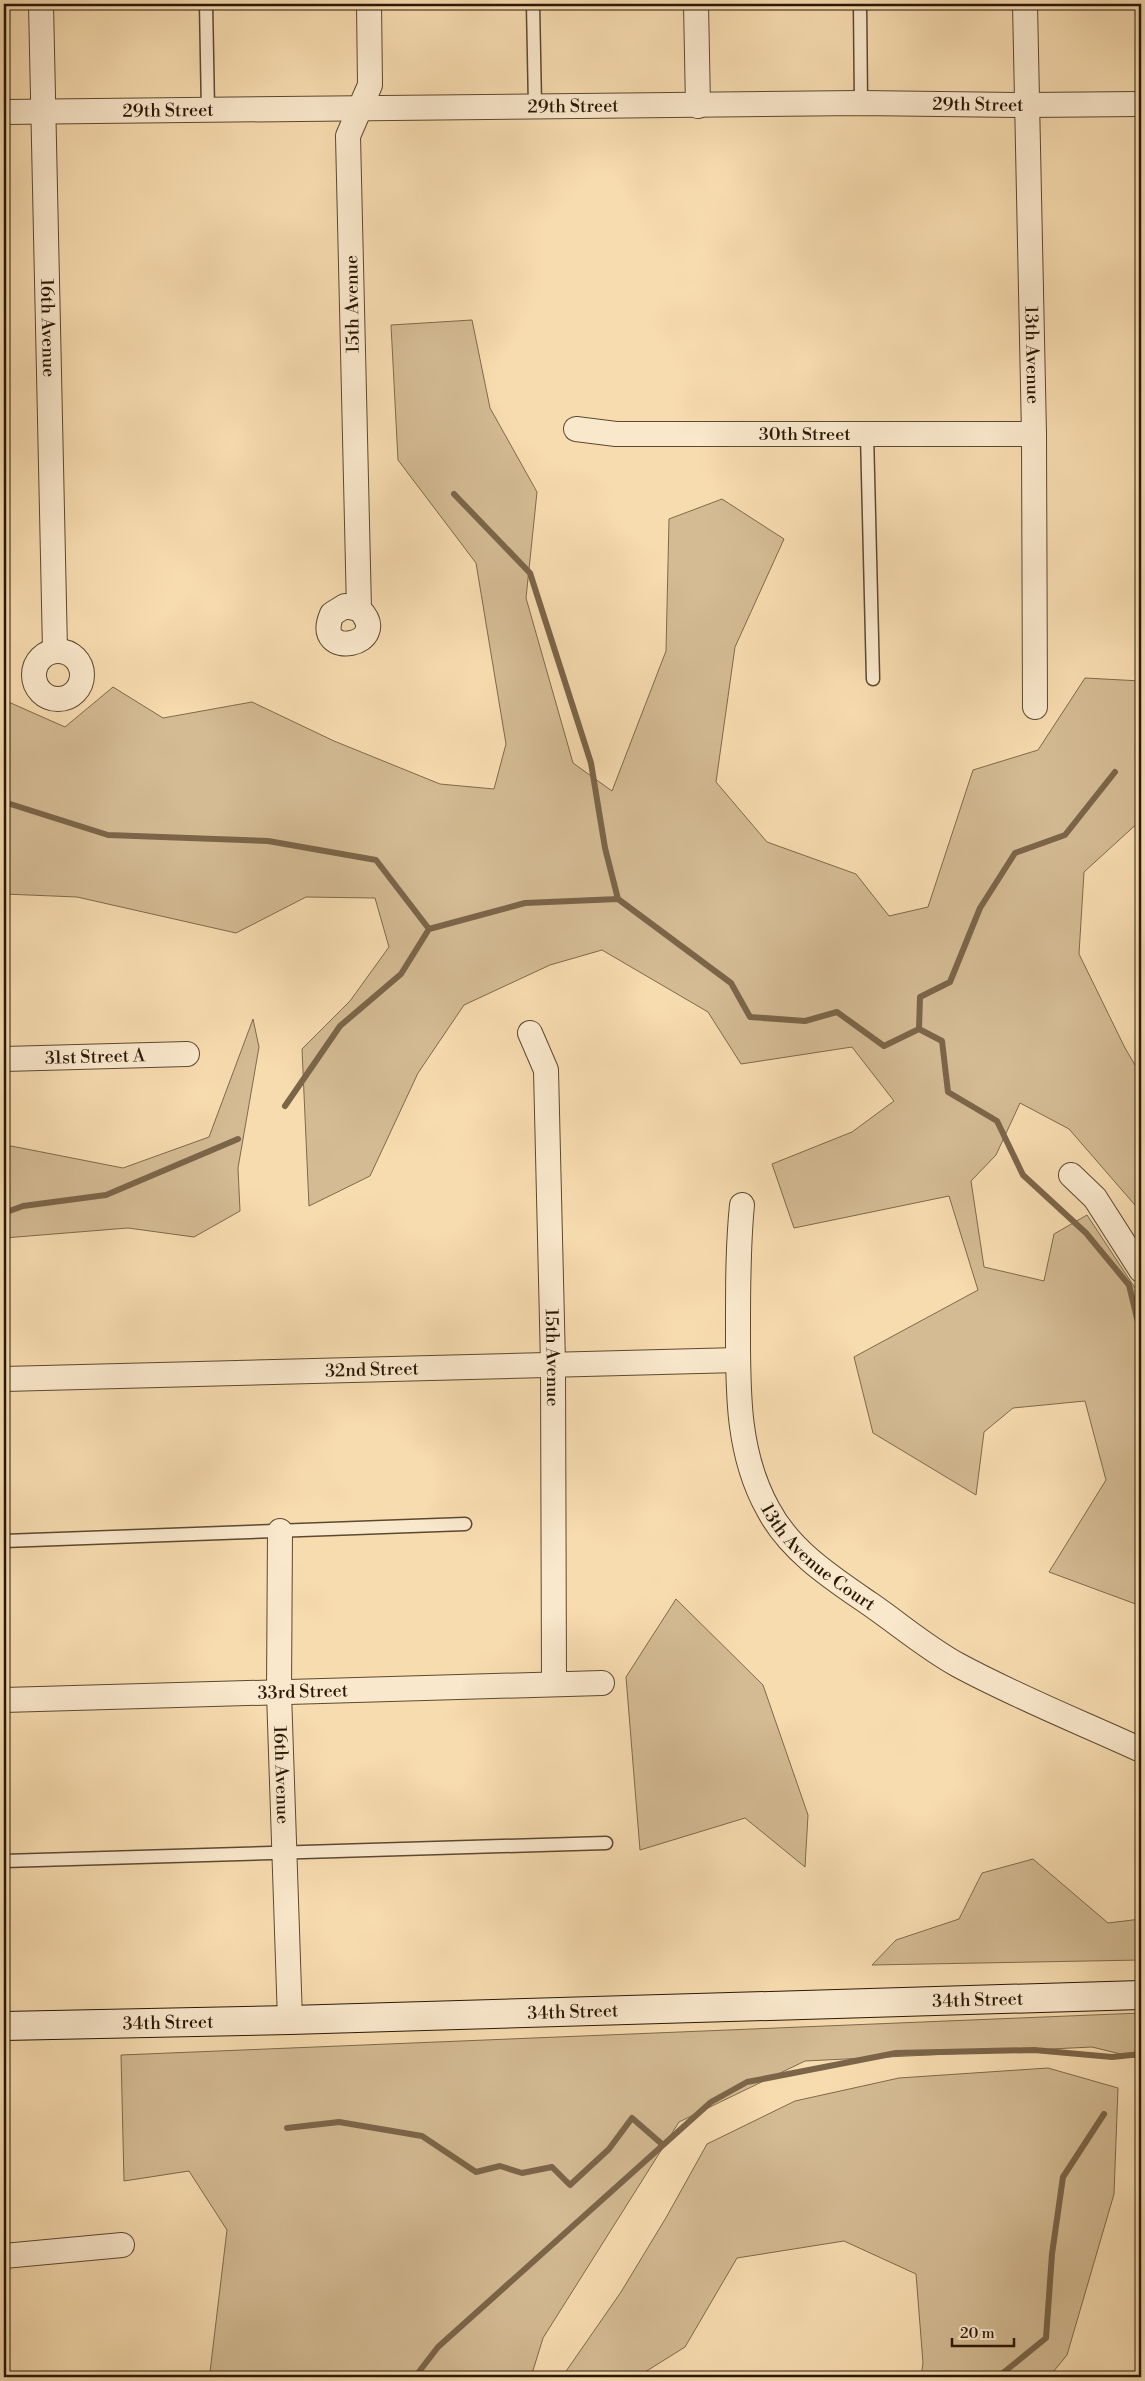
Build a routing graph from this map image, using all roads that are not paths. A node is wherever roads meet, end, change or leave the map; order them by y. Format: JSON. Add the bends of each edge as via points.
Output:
{"nodes":[{"id":1,"x":41,"y":4,"type":"edge"},
{"id":2,"x":206,"y":4,"type":"edge"},
{"id":3,"x":369,"y":4,"type":"edge"},
{"id":4,"x":533,"y":4,"type":"edge"},
{"id":5,"x":696,"y":4,"type":"edge"},
{"id":6,"x":860,"y":4,"type":"edge"},
{"id":7,"x":1025,"y":4,"type":"edge"},
{"id":8,"x":861,"y":103,"type":"junction"},
{"id":9,"x":1141,"y":104,"type":"edge"},
{"id":10,"x":535,"y":106,"type":"junction"},
{"id":11,"x":698,"y":106,"type":"junction"},
{"id":12,"x":1027,"y":106,"type":"junction"},
{"id":13,"x":361,"y":109,"type":"junction"},
{"id":14,"x":208,"y":110,"type":"junction"},
{"id":15,"x":44,"y":111,"type":"junction"},
{"id":16,"x":4,"y":112,"type":"edge"},
{"id":17,"x":576,"y":429,"type":"dead end"},
{"id":18,"x":867,"y":434,"type":"junction"},
{"id":19,"x":1034,"y":434,"type":"junction"},
{"id":20,"x":359,"y":609,"type":"dead end"},
{"id":21,"x":55,"y":650,"type":"dead end"},
{"id":22,"x":873,"y":679,"type":"dead end"},
{"id":23,"x":1035,"y":707,"type":"dead end"},
{"id":24,"x":530,"y":1033,"type":"dead end"},
{"id":25,"x":187,"y":1054,"type":"dead end"},
{"id":26,"x":4,"y":1058,"type":"edge"},
{"id":27,"x":1071,"y":1175,"type":"dead end"},
{"id":28,"x":742,"y":1205,"type":"dead end"},
{"id":29,"x":1141,"y":1270,"type":"edge"},
{"id":30,"x":738,"y":1360,"type":"junction"},
{"id":31,"x":553,"y":1364,"type":"junction"},
{"id":32,"x":4,"y":1379,"type":"edge"},
{"id":33,"x":465,"y":1524,"type":"dead end"},
{"id":34,"x":280,"y":1530,"type":"junction"},
{"id":35,"x":4,"y":1541,"type":"edge"},
{"id":36,"x":602,"y":1683,"type":"dead end"},
{"id":37,"x":554,"y":1684,"type":"junction"},
{"id":38,"x":279,"y":1693,"type":"junction"},
{"id":39,"x":4,"y":1700,"type":"edge"},
{"id":40,"x":1141,"y":1750,"type":"edge"},
{"id":41,"x":606,"y":1843,"type":"dead end"},
{"id":42,"x":285,"y":1852,"type":"junction"},
{"id":43,"x":4,"y":1861,"type":"edge"},
{"id":44,"x":1141,"y":1995,"type":"edge"},
{"id":45,"x":290,"y":2020,"type":"junction"},
{"id":46,"x":4,"y":2026,"type":"edge"},
{"id":47,"x":122,"y":2245,"type":"dead end"},
{"id":48,"x":4,"y":2256,"type":"edge"}],
"edges":[{"from":1,"to":15,"type":"street","name":"16th Avenue"},
{"from":2,"to":14,"type":"lane"},
{"from":3,"to":13,"type":"street","name":"15th Avenue","via":[[370,85]]},
{"from":4,"to":10,"type":"lane"},
{"from":5,"to":11,"type":"street"},
{"from":6,"to":8,"type":"lane"},
{"from":7,"to":12,"type":"street","name":"13th Avenue"},
{"from":8,"to":11,"type":"street","name":"29th Street"},
{"from":8,"to":12,"type":"street","name":"29th Street"},
{"from":9,"to":12,"type":"street","name":"29th Street"},
{"from":10,"to":11,"type":"street","name":"29th Street"},
{"from":10,"to":13,"type":"street","name":"29th Street"},
{"from":12,"to":19,"type":"street","name":"13th Avenue"},
{"from":13,"to":14,"type":"street","name":"29th Street"},
{"from":13,"to":20,"type":"street","name":"15th Avenue","via":[[348,136]]},
{"from":14,"to":15,"type":"street","name":"29th Street"},
{"from":15,"to":16,"type":"street","name":"29th Street"},
{"from":15,"to":21,"type":"street","name":"16th Avenue"},
{"from":17,"to":18,"type":"street","name":"30th Street","via":[[616,434]]},
{"from":18,"to":19,"type":"street","name":"30th Street"},
{"from":18,"to":22,"type":"lane"},
{"from":19,"to":23,"type":"street","name":"13th Avenue"},
{"from":24,"to":31,"type":"street","name":"15th Avenue","via":[[546,1070]]},
{"from":25,"to":26,"type":"street","name":"31st Street A"},
{"from":27,"to":29,"type":"street","via":[[1095,1198]]},
{"from":28,"to":30,"type":"street","name":"13th Avenue Court","via":[[738,1245]]},
{"from":30,"to":31,"type":"street","name":"32nd Street"},
{"from":30,"to":40,"type":"street","name":"13th Avenue Court","via":[[742,1424],[750,1468],[768,1511],[806,1556],[956,1664]]},
{"from":31,"to":32,"type":"street","name":"32nd Street"},
{"from":31,"to":37,"type":"street","name":"15th Avenue"},
{"from":33,"to":34,"type":"lane"},
{"from":34,"to":35,"type":"lane"},
{"from":34,"to":38,"type":"street","name":"16th Avenue"},
{"from":36,"to":37,"type":"street","name":"33rd Street"},
{"from":37,"to":38,"type":"street","name":"33rd Street"},
{"from":38,"to":39,"type":"street","name":"33rd Street"},
{"from":38,"to":42,"type":"street","name":"16th Avenue"},
{"from":41,"to":42,"type":"lane"},
{"from":42,"to":43,"type":"lane"},
{"from":42,"to":45,"type":"street","name":"16th Avenue"},
{"from":44,"to":45,"type":"street","name":"34th Street"},
{"from":45,"to":46,"type":"street","name":"34th Street"},
{"from":47,"to":48,"type":"street"}]}
